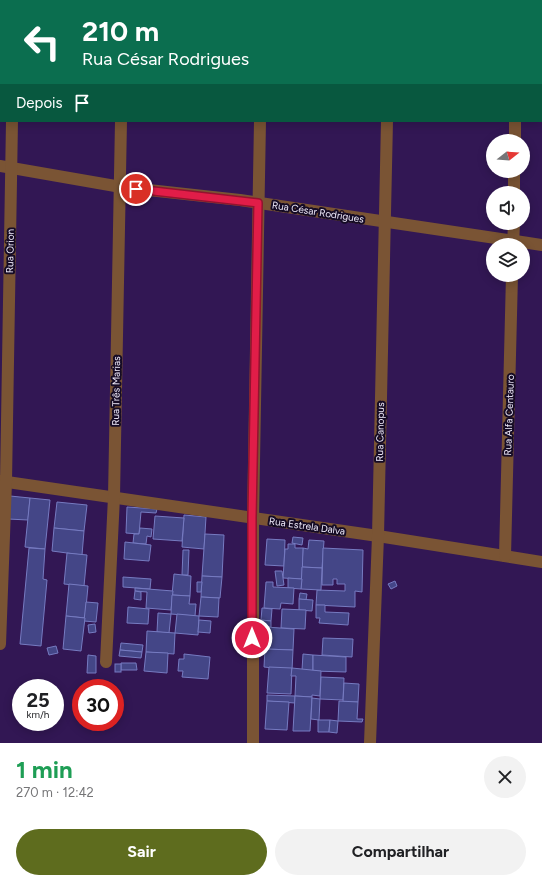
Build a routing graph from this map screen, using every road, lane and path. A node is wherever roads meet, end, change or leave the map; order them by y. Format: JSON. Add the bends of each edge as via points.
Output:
{"nodes":[{"id":1,"x":12,"y":122,"type":"edge"},
{"id":2,"x":121,"y":122,"type":"edge"},
{"id":3,"x":260,"y":122,"type":"edge"},
{"id":4,"x":387,"y":122,"type":"edge"},
{"id":5,"x":515,"y":122,"type":"edge"},
{"id":6,"x":515,"y":134,"type":"edge"},
{"id":7,"x":5,"y":167,"type":"edge"},
{"id":8,"x":120,"y":187,"type":"junction"},
{"id":9,"x":258,"y":203,"type":"junction"},
{"id":10,"x":385,"y":222,"type":"junction"},
{"id":11,"x":487,"y":238,"type":"edge"},
{"id":12,"x":530,"y":244,"type":"edge"},
{"id":13,"x":542,"y":245,"type":"edge"},
{"id":14,"x":512,"y":282,"type":"edge"},
{"id":15,"x":3,"y":481,"type":"edge"},
{"id":16,"x":114,"y":497,"type":"junction"},
{"id":17,"x":252,"y":518,"type":"junction"},
{"id":18,"x":378,"y":536,"type":"junction"},
{"id":19,"x":505,"y":556,"type":"junction"},
{"id":20,"x":542,"y":562,"type":"edge"},
{"id":21,"x":0,"y":644,"type":"edge"},
{"id":22,"x":106,"y":662,"type":"dead end"},
{"id":23,"x":252,"y":743,"type":"edge"},
{"id":24,"x":370,"y":743,"type":"edge"}],
"edges":[{"from":1,"to":7,"type":"street","name":"Rua Orion"},
{"from":2,"to":8,"type":"street","name":"Rua Três Marias"},
{"from":3,"to":9,"type":"street"},
{"from":4,"to":10,"type":"street","name":"Rua Canopus"},
{"from":5,"to":6,"type":"street"},
{"from":7,"to":8,"type":"street","name":"Rua César Rodrigues"},
{"from":7,"to":15,"type":"street","name":"Rua Orion"},
{"from":8,"to":9,"type":"street","name":"Rua César Rodrigues"},
{"from":8,"to":16,"type":"street","name":"Rua Três Marias"},
{"from":9,"to":10,"type":"street","name":"Rua César Rodrigues"},
{"from":9,"to":17,"type":"street"},
{"from":10,"to":11,"type":"street","name":"Rua César Rodrigues"},
{"from":10,"to":18,"type":"street","name":"Rua Canopus"},
{"from":12,"to":13,"type":"street","name":"Rua César Rodrigues"},
{"from":14,"to":19,"type":"street","name":"Rua Alfa Centauro"},
{"from":15,"to":16,"type":"street","name":"Rua Estrela Dalva"},
{"from":15,"to":21,"type":"street","name":"Rua Orion"},
{"from":16,"to":17,"type":"street","name":"Rua Estrela Dalva"},
{"from":16,"to":22,"type":"street","name":"Rua Três Marias"},
{"from":17,"to":18,"type":"street","name":"Rua Estrela Dalva"},
{"from":17,"to":23,"type":"street"},
{"from":18,"to":19,"type":"street","name":"Rua Estrela Dalva"},
{"from":18,"to":24,"type":"street","name":"Rua Canopus"},
{"from":19,"to":20,"type":"street","name":"Rua Estrela Dalva"}]}
